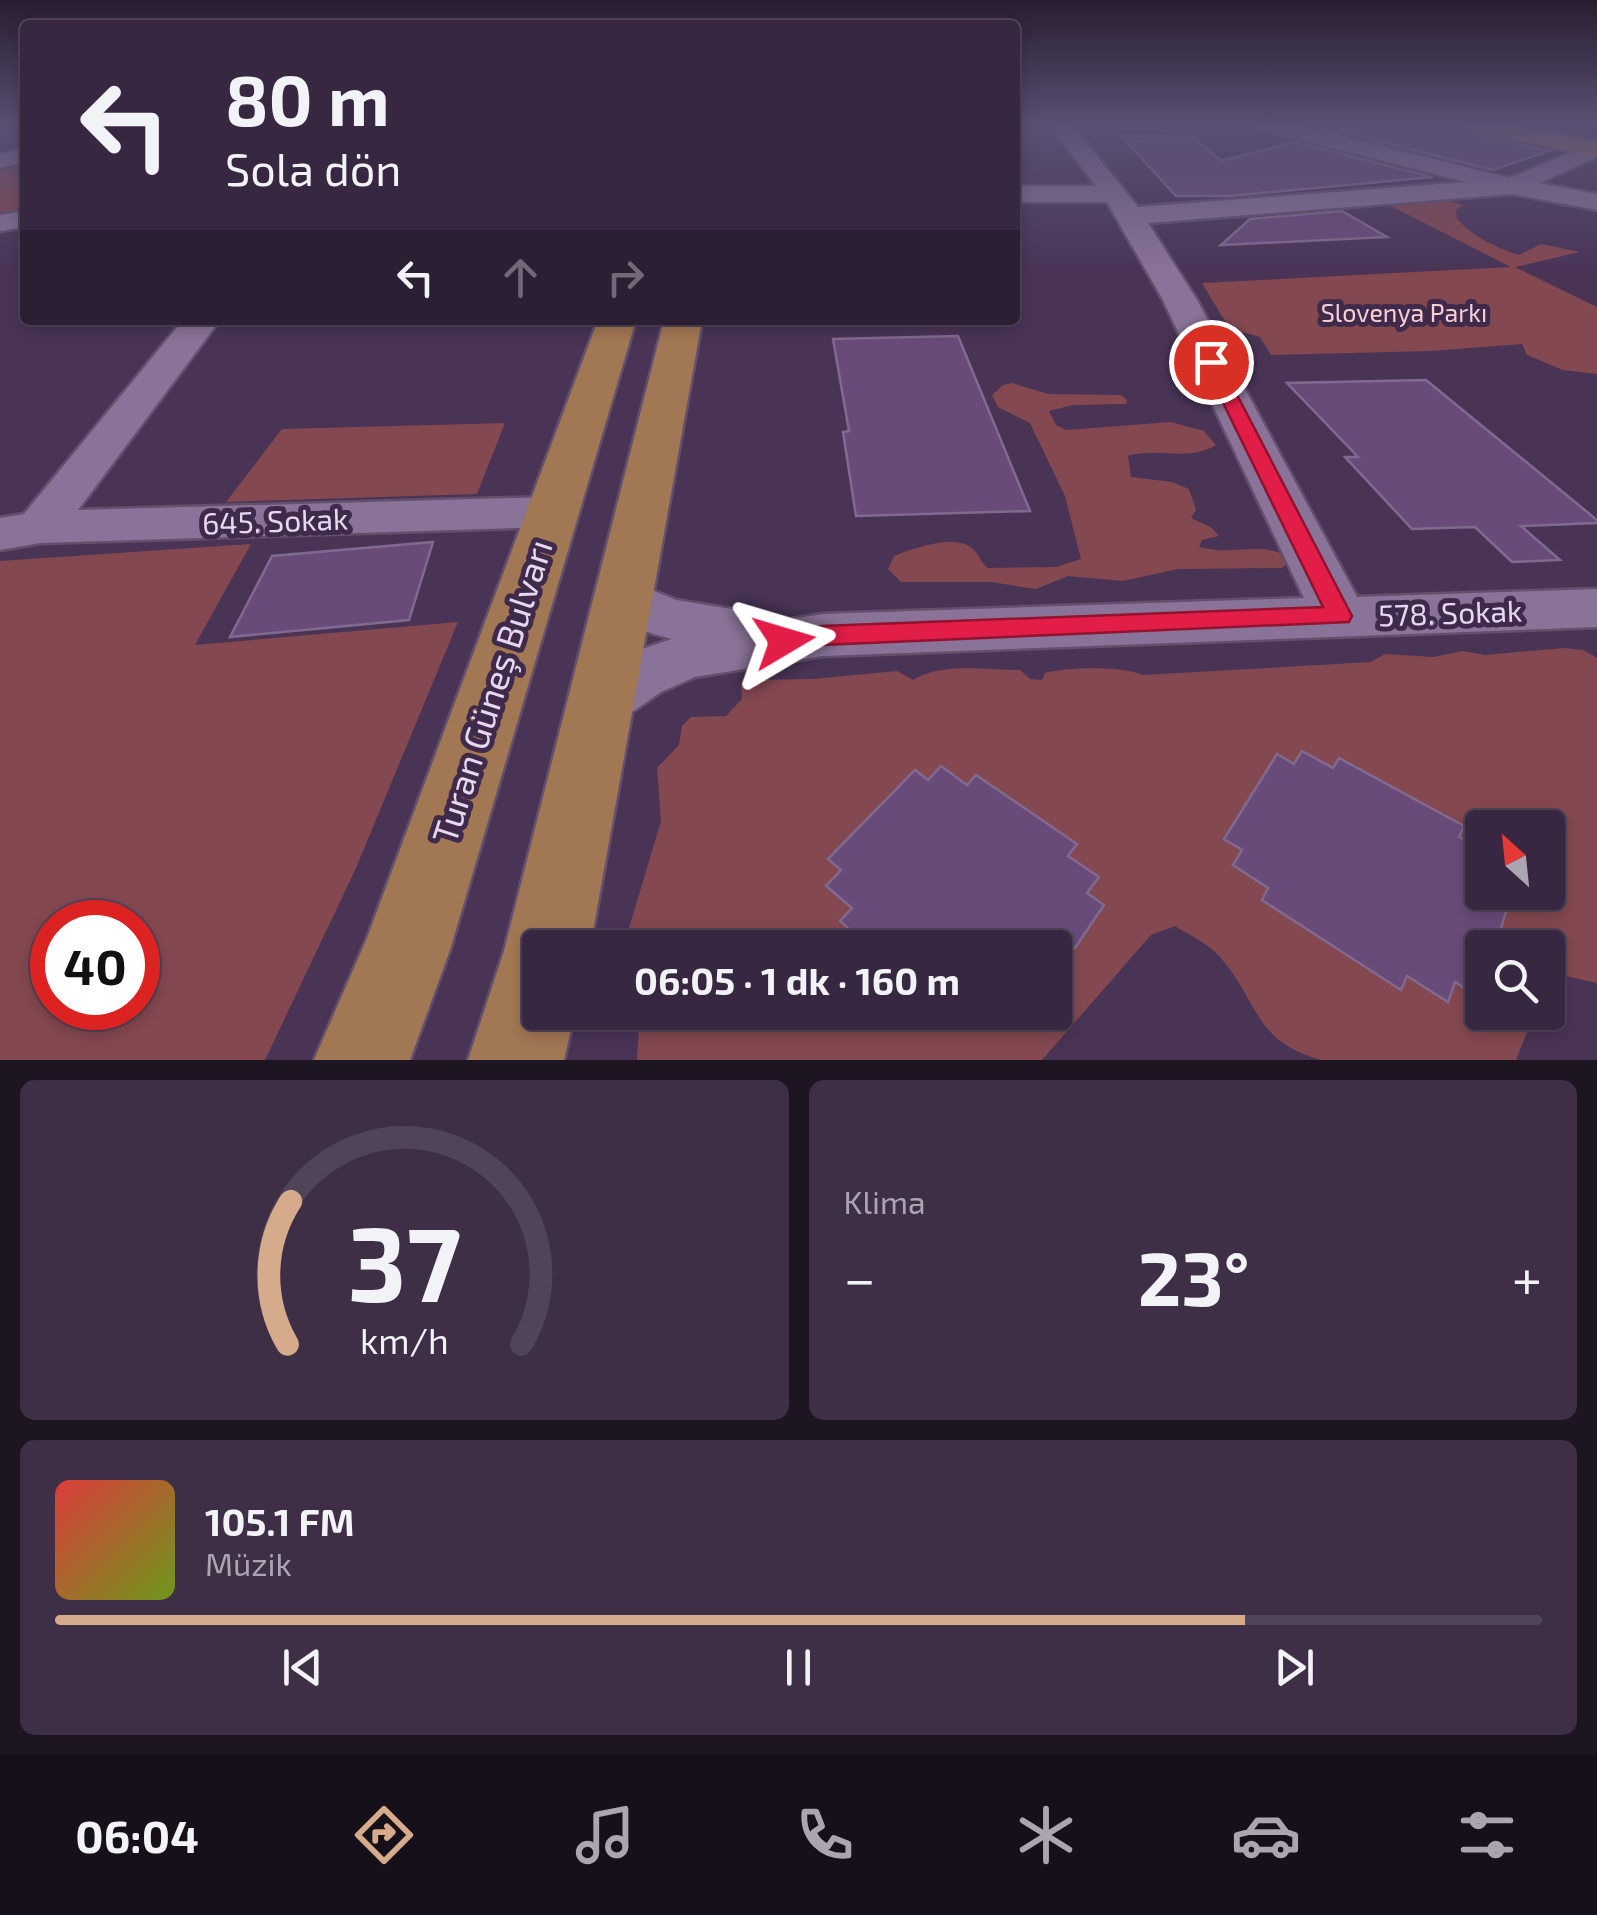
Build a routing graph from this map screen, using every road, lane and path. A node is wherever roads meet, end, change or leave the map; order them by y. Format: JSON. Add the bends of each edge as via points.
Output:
{"nodes":[{"id":1,"x":1099,"y":173,"type":"edge"},
{"id":2,"x":1462,"y":173,"type":"edge"},
{"id":3,"x":1540,"y":173,"type":"edge"},
{"id":4,"x":1512,"y":186,"type":"junction"},
{"id":5,"x":1020,"y":195,"type":"edge"},
{"id":6,"x":1597,"y":202,"type":"edge"},
{"id":7,"x":1124,"y":205,"type":"junction"},
{"id":8,"x":1597,"y":225,"type":"edge"},
{"id":9,"x":198,"y":325,"type":"edge"},
{"id":10,"x":615,"y":325,"type":"edge"},
{"id":11,"x":682,"y":325,"type":"edge"},
{"id":12,"x":550,"y":512,"type":"junction"},
{"id":13,"x":20,"y":530,"type":"edge"},
{"id":14,"x":623,"y":596,"type":"junction"},
{"id":15,"x":1597,"y":608,"type":"edge"},
{"id":16,"x":1340,"y":616,"type":"junction"},
{"id":17,"x":822,"y":635,"type":"junction"},
{"id":18,"x":600,"y":702,"type":"junction"},
{"id":19,"x":550,"y":930,"type":"edge"},
{"id":20,"x":524,"y":1030,"type":"edge"},
{"id":21,"x":362,"y":1060,"type":"edge"},
{"id":22,"x":516,"y":1060,"type":"edge"}],
"edges":[{"from":1,"to":7,"type":"street"},
{"from":2,"to":4,"type":"street"},
{"from":3,"to":4,"type":"street"},
{"from":4,"to":6,"type":"street"},
{"from":4,"to":7,"type":"street"},
{"from":4,"to":8,"type":"street","via":[[1528,199]]},
{"from":5,"to":7,"type":"street"},
{"from":7,"to":16,"type":"street","via":[[1180,300]]},
{"from":9,"to":13,"type":"street"},
{"from":10,"to":12,"type":"main road","name":"Turan Güneş Bulvarı"},
{"from":11,"to":14,"type":"main road"},
{"from":12,"to":13,"type":"street","name":"645. Sokak"},
{"from":12,"to":21,"type":"main road","name":"Turan Güneş Bulvarı","via":[[406,950]]},
{"from":14,"to":17,"type":"street","via":[[657,616],[692,625]]},
{"from":14,"to":18,"type":"main road"},
{"from":15,"to":16,"type":"street","name":"578. Sokak"},
{"from":16,"to":17,"type":"street","name":"578. Sokak"},
{"from":17,"to":18,"type":"street","via":[[685,657]]},
{"from":18,"to":19,"type":"main road"},
{"from":20,"to":22,"type":"main road"}]}
